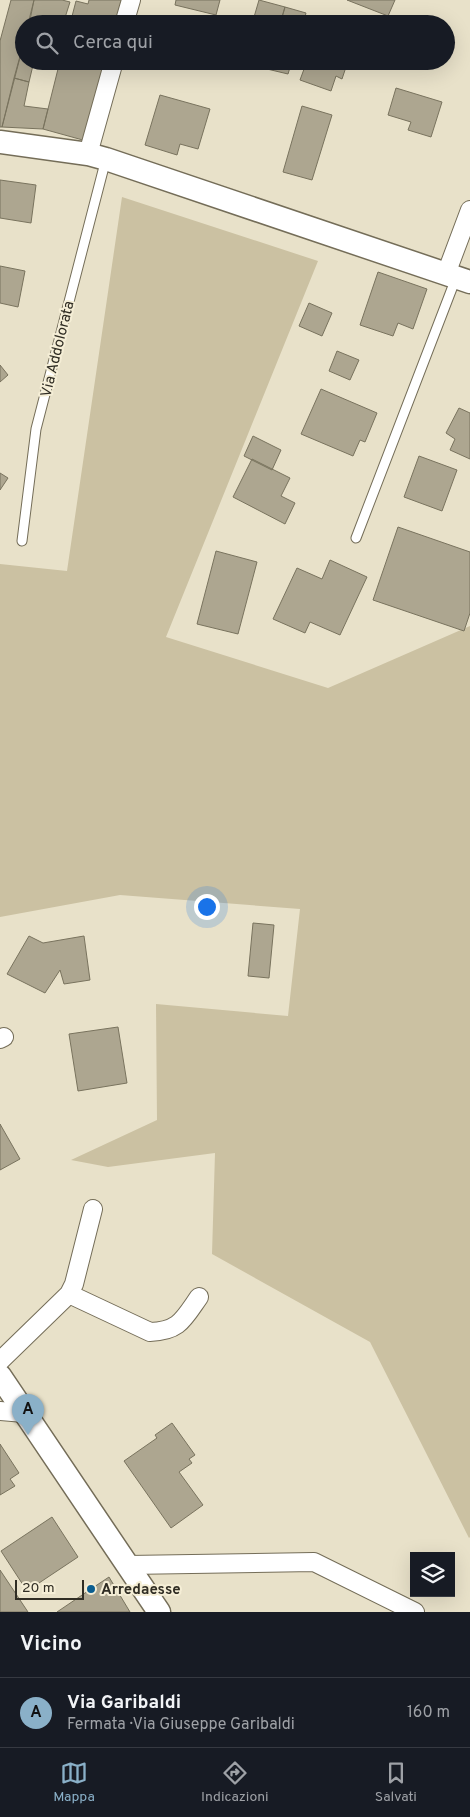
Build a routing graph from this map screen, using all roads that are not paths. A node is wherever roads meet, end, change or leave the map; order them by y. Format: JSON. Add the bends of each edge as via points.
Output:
{"nodes":[{"id":1,"x":131,"y":0,"type":"edge"},
{"id":2,"x":127,"y":15,"type":"edge"},
{"id":3,"x":112,"y":70,"type":"edge"},
{"id":4,"x":0,"y":142,"type":"edge"},
{"id":5,"x":97,"y":157,"type":"junction"},
{"id":6,"x":470,"y":210,"type":"edge"},
{"id":7,"x":457,"y":278,"type":"edge"},
{"id":8,"x":356,"y":538,"type":"dead end"},
{"id":9,"x":22,"y":541,"type":"dead end"},
{"id":10,"x":93,"y":1209,"type":"dead end"},
{"id":11,"x":69,"y":1294,"type":"junction"},
{"id":12,"x":199,"y":1297,"type":"dead end"},
{"id":13,"x":0,"y":1361,"type":"edge"},
{"id":14,"x":0,"y":1376,"type":"edge"},
{"id":15,"x":0,"y":1411,"type":"edge"},
{"id":16,"x":24,"y":1412,"type":"junction"},
{"id":17,"x":128,"y":1565,"type":"junction"},
{"id":18,"x":159,"y":1612,"type":"edge"},
{"id":19,"x":415,"y":1612,"type":"edge"}],
"edges":[{"from":1,"to":2,"type":"street"},
{"from":3,"to":5,"type":"street"},
{"from":4,"to":5,"type":"street"},
{"from":5,"to":7,"type":"street"},
{"from":5,"to":9,"type":"lane","name":"Via Addolorata","via":[[36,429]]},
{"from":6,"to":7,"type":"street"},
{"from":7,"to":8,"type":"lane"},
{"from":10,"to":11,"type":"street"},
{"from":11,"to":12,"type":"street","via":[[150,1332],[173,1328]]},
{"from":11,"to":13,"type":"street"},
{"from":14,"to":16,"type":"street"},
{"from":15,"to":16,"type":"street"},
{"from":16,"to":17,"type":"street"},
{"from":17,"to":18,"type":"street"},
{"from":17,"to":19,"type":"street","via":[[314,1562]]}]}
